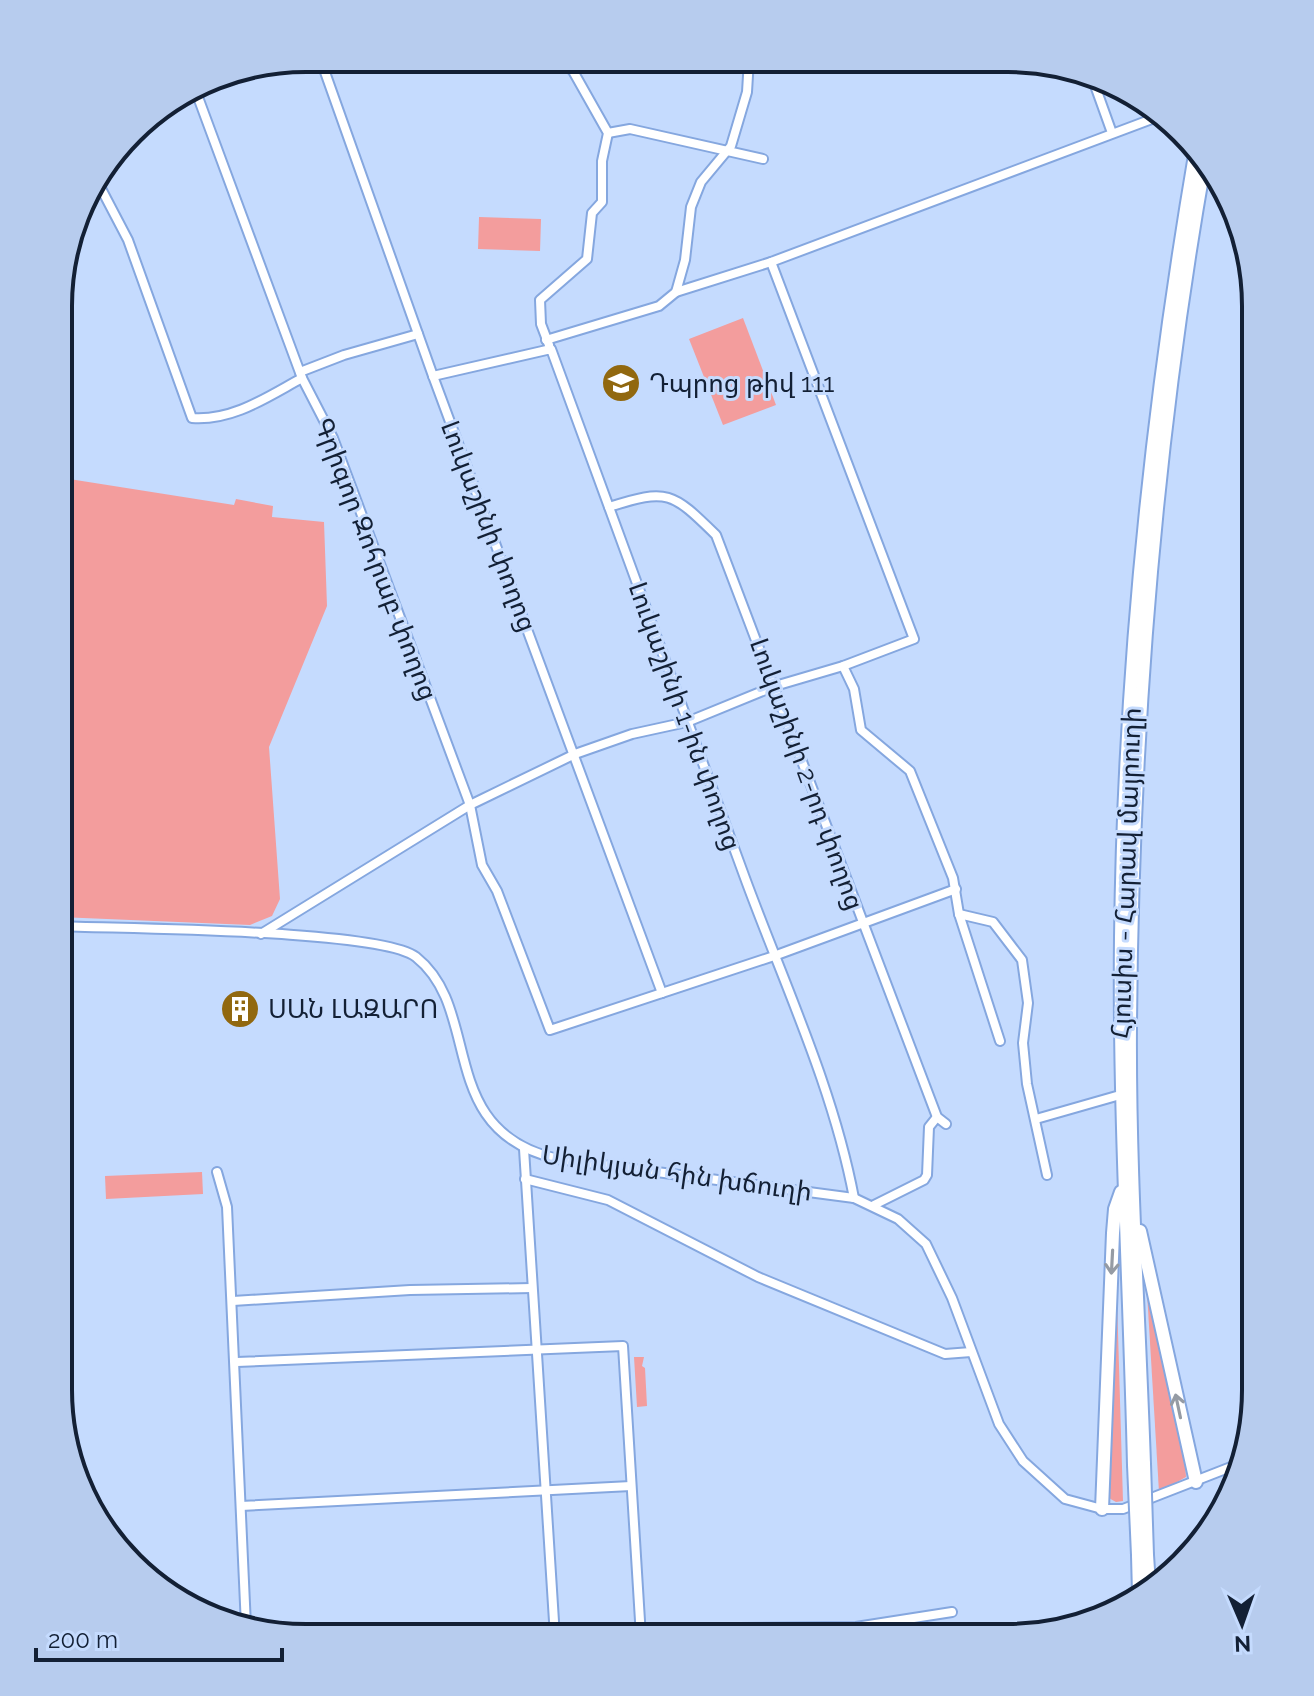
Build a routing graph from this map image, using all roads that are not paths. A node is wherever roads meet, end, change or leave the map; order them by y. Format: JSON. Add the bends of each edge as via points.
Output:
{"nodes":[{"id":1,"x":325,"y":72,"type":"edge"},
{"id":2,"x":574,"y":72,"type":"edge"},
{"id":3,"x":748,"y":72,"type":"edge"},
{"id":4,"x":1096,"y":89,"type":"edge"},
{"id":5,"x":198,"y":98,"type":"edge"},
{"id":6,"x":1149,"y":120,"type":"edge"},
{"id":7,"x":608,"y":133,"type":"junction"},
{"id":8,"x":1112,"y":133,"type":"junction"},
{"id":9,"x":729,"y":149,"type":"junction"},
{"id":10,"x":763,"y":159,"type":"dead end"},
{"id":11,"x":1194,"y":164,"type":"edge"},
{"id":12,"x":1203,"y":175,"type":"edge"},
{"id":13,"x":102,"y":191,"type":"edge"},
{"id":14,"x":771,"y":262,"type":"junction"},
{"id":15,"x":676,"y":292,"type":"junction"},
{"id":16,"x":418,"y":334,"type":"junction"},
{"id":17,"x":549,"y":345,"type":"junction"},
{"id":18,"x":301,"y":375,"type":"junction"},
{"id":19,"x":433,"y":376,"type":"junction"},
{"id":20,"x":609,"y":507,"type":"junction"},
{"id":21,"x":843,"y":666,"type":"junction"},
{"id":22,"x":775,"y":686,"type":"junction"},
{"id":23,"x":687,"y":722,"type":"junction"},
{"id":24,"x":575,"y":754,"type":"junction"},
{"id":25,"x":470,"y":805,"type":"junction"},
{"id":26,"x":956,"y":889,"type":"junction"},
{"id":27,"x":959,"y":914,"type":"junction"},
{"id":28,"x":862,"y":922,"type":"junction"},
{"id":29,"x":72,"y":927,"type":"edge"},
{"id":30,"x":261,"y":935,"type":"junction"},
{"id":31,"x":774,"y":956,"type":"junction"},
{"id":32,"x":662,"y":993,"type":"junction"},
{"id":33,"x":1000,"y":1041,"type":"dead end"},
{"id":34,"x":1120,"y":1095,"type":"junction"},
{"id":35,"x":937,"y":1117,"type":"junction"},
{"id":36,"x":1036,"y":1119,"type":"junction"},
{"id":37,"x":946,"y":1124,"type":"dead end"},
{"id":38,"x":524,"y":1149,"type":"junction"},
{"id":39,"x":217,"y":1172,"type":"dead end"},
{"id":40,"x":1047,"y":1175,"type":"dead end"},
{"id":41,"x":525,"y":1179,"type":"junction"},
{"id":42,"x":1123,"y":1186,"type":"junction"},
{"id":43,"x":854,"y":1198,"type":"junction"},
{"id":44,"x":874,"y":1205,"type":"junction"},
{"id":45,"x":1135,"y":1218,"type":"junction"},
{"id":46,"x":532,"y":1288,"type":"junction"},
{"id":47,"x":233,"y":1301,"type":"junction"},
{"id":48,"x":535,"y":1351,"type":"junction"},
{"id":49,"x":971,"y":1352,"type":"junction"},
{"id":50,"x":237,"y":1362,"type":"junction"},
{"id":51,"x":1139,"y":1464,"type":"junction"},
{"id":52,"x":1229,"y":1468,"type":"edge"},
{"id":53,"x":1196,"y":1482,"type":"junction"},
{"id":54,"x":631,"y":1486,"type":"junction"},
{"id":55,"x":546,"y":1490,"type":"junction"},
{"id":56,"x":241,"y":1506,"type":"junction"},
{"id":57,"x":1102,"y":1509,"type":"junction"},
{"id":58,"x":1143,"y":1572,"type":"junction"},
{"id":59,"x":1146,"y":1579,"type":"edge"},
{"id":60,"x":1141,"y":1583,"type":"edge"},
{"id":61,"x":952,"y":1612,"type":"dead end"},
{"id":62,"x":246,"y":1616,"type":"edge"},
{"id":63,"x":554,"y":1624,"type":"edge"},
{"id":64,"x":640,"y":1624,"type":"edge"},
{"id":65,"x":875,"y":1624,"type":"edge"}],
"edges":[{"from":1,"to":16,"type":"street","name":"Լուկաշինի փողոց"},
{"from":2,"to":7,"type":"street"},
{"from":3,"to":9,"type":"street"},
{"from":4,"to":8,"type":"street"},
{"from":5,"to":18,"type":"street","name":"Գրիգոր Զոհրաբ փողոց"},
{"from":6,"to":8,"type":"street"},
{"from":7,"to":9,"type":"street","via":[[630,129]]},
{"from":7,"to":17,"type":"street","name":"Լուկաշինի 1-ին փողոց","via":[[602,202],[592,213],[587,259],[540,300]]},
{"from":8,"to":14,"type":"street"},
{"from":9,"to":10,"type":"street"},
{"from":9,"to":15,"type":"street","via":[[695,196]]},
{"from":11,"to":34,"type":"highway","name":"Հյուսիս - Հարավ մայրուղի","via":[[1159,395],[1132,672],[1122,877]]},
{"from":12,"to":45,"type":"highway","name":"Հյուսիս - Հարավ մայրուղի","via":[[1168,404],[1141,694],[1130,1030]]},
{"from":13,"to":18,"type":"street","via":[[128,240],[192,418],[249,408]]},
{"from":14,"to":15,"type":"street"},
{"from":14,"to":21,"type":"street","via":[[914,639]]},
{"from":15,"to":17,"type":"street","via":[[659,306]]},
{"from":16,"to":18,"type":"street","via":[[344,355]]},
{"from":16,"to":19,"type":"street","name":"Լուկաշինի փողոց"},
{"from":17,"to":19,"type":"street"},
{"from":17,"to":20,"type":"street","name":"Լուկաշինի 1-ին փողոց"},
{"from":18,"to":25,"type":"street","name":"Գրիգոր Զոհրաբ փողոց","via":[[333,438]]},
{"from":19,"to":24,"type":"street","name":"Լուկաշինի փողոց"},
{"from":20,"to":22,"type":"street","name":"Լուկաշինի 2-րդ փողոց","via":[[651,493],[668,497],[683,503],[716,535]]},
{"from":20,"to":23,"type":"street","name":"Լուկաշինի 1-ին փողոց"},
{"from":21,"to":22,"type":"street"},
{"from":21,"to":26,"type":"street","via":[[854,689],[861,730],[910,771]]},
{"from":22,"to":23,"type":"street"},
{"from":22,"to":28,"type":"street","name":"Լուկաշինի 2-րդ փողոց"},
{"from":23,"to":24,"type":"street"},
{"from":23,"to":31,"type":"street","name":"Լուկաշինի 1-ին փողոց"},
{"from":24,"to":25,"type":"street"},
{"from":24,"to":32,"type":"street","name":"Լուկաշինի փողոց"},
{"from":25,"to":30,"type":"street"},
{"from":25,"to":32,"type":"street","name":"Գրիգոր Զոհրաբ փողոց","via":[[482,865],[550,1030]]},
{"from":26,"to":27,"type":"street"},
{"from":26,"to":28,"type":"street"},
{"from":27,"to":33,"type":"street"},
{"from":27,"to":36,"type":"street","via":[[993,922],[1022,960],[1028,1003],[1023,1043]]},
{"from":28,"to":31,"type":"street"},
{"from":28,"to":35,"type":"street","name":"Լուկաշինի 2-րդ փողոց"},
{"from":29,"to":30,"type":"street","name":"Սիլիկյան հին խճուղի"},
{"from":30,"to":38,"type":"street","name":"Սիլիկյան հին խճուղի","via":[[376,942],[415,956],[437,983],[462,1065],[486,1113],[507,1139]]},
{"from":31,"to":32,"type":"street"},
{"from":31,"to":43,"type":"street","name":"Լուկաշինի 1-ին փողոց","via":[[821,1072]]},
{"from":34,"to":36,"type":"street"},
{"from":34,"to":42,"type":"highway","name":"Հյուսիս - Հարավ մայրուղի"},
{"from":35,"to":37,"type":"street"},
{"from":35,"to":44,"type":"street","via":[[929,1127],[924,1180]]},
{"from":36,"to":40,"type":"street"},
{"from":38,"to":41,"type":"street"},
{"from":38,"to":43,"type":"street","name":"Սիլիկյան հին խճուղի","via":[[558,1159]]},
{"from":39,"to":47,"type":"street","via":[[227,1207]]},
{"from":41,"to":46,"type":"street"},
{"from":41,"to":49,"type":"street","via":[[608,1200],[758,1277],[945,1354]]},
{"from":42,"to":51,"type":"highway","name":"Հյուսիս - Հարավ մայրուղի"},
{"from":42,"to":57,"type":"highway","one_way":true,"via":[[1115,1209]]},
{"from":43,"to":44,"type":"street","name":"Սիլիկյան հին խճուղի"},
{"from":44,"to":49,"type":"street","name":"Սիլիկյան հին խճուղի","via":[[926,1244]]},
{"from":45,"to":51,"type":"highway","name":"Հյուսիս - Հարավ մայրուղի"},
{"from":53,"to":45,"type":"highway","one_way":true},
{"from":46,"to":47,"type":"street"},
{"from":46,"to":48,"type":"street"},
{"from":47,"to":50,"type":"street"},
{"from":48,"to":50,"type":"street"},
{"from":48,"to":54,"type":"street","via":[[623,1346]]},
{"from":48,"to":55,"type":"street"},
{"from":49,"to":57,"type":"street","name":"Սիլիկյան հին խճուղի","via":[[990,1407],[1023,1461],[1065,1499]]},
{"from":50,"to":56,"type":"street"},
{"from":51,"to":58,"type":"highway","name":"Հյուսիս - Հարավ մայրուղի","bridge":true},
{"from":52,"to":53,"type":"street","name":"Սիլիկյան հին խճուղի"},
{"from":53,"to":57,"type":"street","name":"Սիլիկյան հին խճուղի","via":[[1123,1509]]},
{"from":54,"to":55,"type":"street"},
{"from":54,"to":64,"type":"street"},
{"from":55,"to":56,"type":"street"},
{"from":55,"to":63,"type":"street"},
{"from":56,"to":62,"type":"street"},
{"from":58,"to":59,"type":"highway","name":"Հյուսիս - Հարավ մայրուղի"},
{"from":58,"to":60,"type":"highway","name":"Հյուսիս - Հարավ մայրուղի"},
{"from":61,"to":65,"type":"street"}]}
